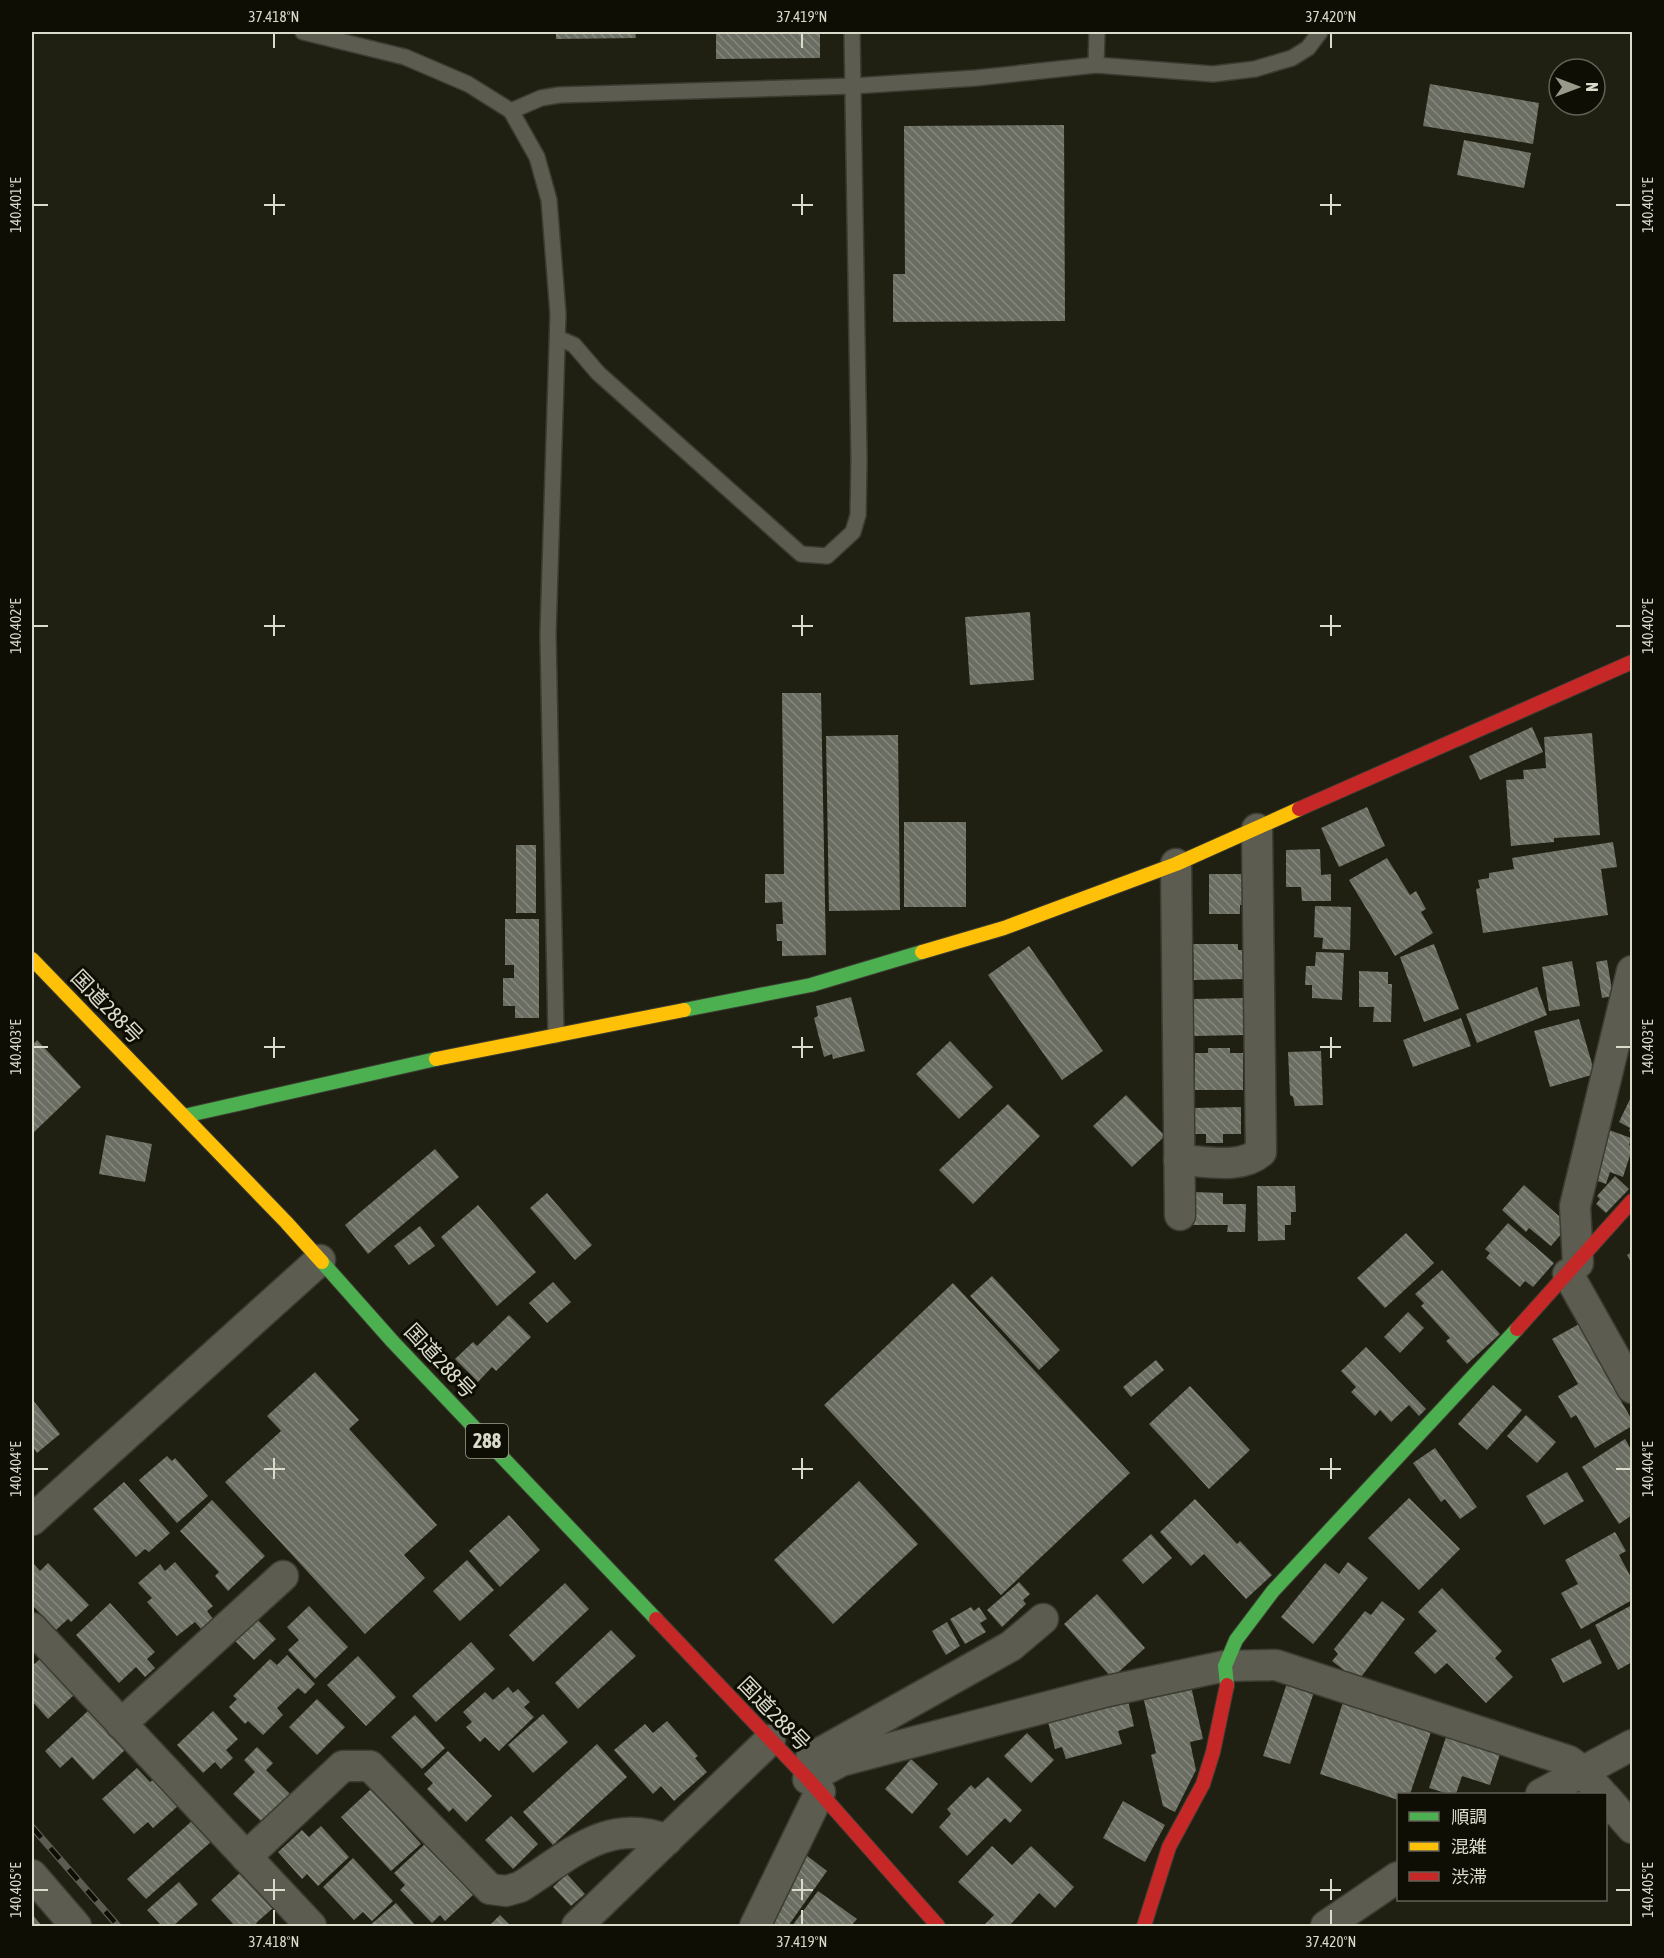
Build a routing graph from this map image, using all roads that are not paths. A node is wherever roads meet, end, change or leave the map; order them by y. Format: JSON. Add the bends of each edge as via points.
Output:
{"nodes":[{"id":1,"x":303,"y":32,"type":"edge"},
{"id":2,"x":852,"y":32,"type":"edge"},
{"id":3,"x":1097,"y":32,"type":"edge"},
{"id":4,"x":1320,"y":32,"type":"edge"},
{"id":5,"x":1096,"y":65,"type":"junction"},
{"id":6,"x":853,"y":86,"type":"junction"},
{"id":7,"x":511,"y":111,"type":"junction"},
{"id":8,"x":558,"y":338,"type":"junction"},
{"id":9,"x":1632,"y":662,"type":"edge"},
{"id":10,"x":1257,"y":829,"type":"junction"},
{"id":11,"x":1176,"y":864,"type":"junction"},
{"id":12,"x":32,"y":959,"type":"edge"},
{"id":13,"x":1632,"y":971,"type":"edge"},
{"id":14,"x":556,"y":1035,"type":"junction"},
{"id":15,"x":184,"y":1116,"type":"junction"},
{"id":16,"x":1179,"y":1160,"type":"junction"},
{"id":17,"x":1632,"y":1200,"type":"edge"},
{"id":18,"x":1180,"y":1215,"type":"dead end"},
{"id":19,"x":320,"y":1260,"type":"junction"},
{"id":20,"x":1573,"y":1268,"type":"junction"},
{"id":21,"x":1632,"y":1388,"type":"edge"},
{"id":22,"x":36,"y":1506,"type":"edge"},
{"id":23,"x":283,"y":1576,"type":"dead end"},
{"id":24,"x":1043,"y":1619,"type":"dead end"},
{"id":25,"x":32,"y":1628,"type":"edge"},
{"id":26,"x":1225,"y":1666,"type":"junction"},
{"id":27,"x":122,"y":1724,"type":"junction"},
{"id":28,"x":770,"y":1740,"type":"junction"},
{"id":29,"x":1632,"y":1745,"type":"edge"},
{"id":30,"x":1582,"y":1772,"type":"junction"},
{"id":31,"x":808,"y":1779,"type":"junction"},
{"id":32,"x":1543,"y":1793,"type":"edge"},
{"id":33,"x":1601,"y":1793,"type":"edge"},
{"id":34,"x":1607,"y":1800,"type":"edge"},
{"id":35,"x":1632,"y":1828,"type":"edge"},
{"id":36,"x":667,"y":1840,"type":"junction"},
{"id":37,"x":246,"y":1857,"type":"junction"},
{"id":38,"x":32,"y":1875,"type":"edge"},
{"id":39,"x":1397,"y":1878,"type":"edge"},
{"id":40,"x":76,"y":1926,"type":"edge"},
{"id":41,"x":311,"y":1926,"type":"edge"},
{"id":42,"x":577,"y":1926,"type":"edge"},
{"id":43,"x":755,"y":1926,"type":"edge"},
{"id":44,"x":938,"y":1926,"type":"edge"},
{"id":45,"x":1144,"y":1926,"type":"edge"},
{"id":46,"x":1326,"y":1926,"type":"edge"}],
"edges":[{"from":1,"to":7,"type":"lane","via":[[405,57],[468,84]]},
{"from":2,"to":6,"type":"lane"},
{"from":3,"to":5,"type":"lane"},
{"from":4,"to":5,"type":"lane","via":[[1308,48],[1292,58],[1255,69],[1213,74]]},
{"from":5,"to":6,"type":"lane"},
{"from":6,"to":7,"type":"lane","via":[[560,95],[541,98]]},
{"from":6,"to":8,"type":"lane","via":[[858,515],[853,531],[827,556],[801,554],[598,373],[574,345]]},
{"from":7,"to":8,"type":"lane","via":[[537,157],[549,200]]},
{"from":8,"to":14,"type":"lane","via":[[548,634]]},
{"from":9,"to":10,"type":"main road"},
{"from":10,"to":11,"type":"main road"},
{"from":10,"to":16,"type":"street","via":[[1261,1152],[1240,1163]]},
{"from":11,"to":14,"type":"main road","via":[[1004,928],[811,985]]},
{"from":11,"to":16,"type":"street"},
{"from":12,"to":15,"type":"main road","name":"国道288号","number":"288"},
{"from":13,"to":20,"type":"street","via":[[1575,1206]]},
{"from":14,"to":15,"type":"main road"},
{"from":15,"to":19,"type":"main road","name":"国道288号","number":"288"},
{"from":16,"to":18,"type":"street"},
{"from":17,"to":20,"type":"main road"},
{"from":19,"to":22,"type":"street"},
{"from":19,"to":28,"type":"main road","name":"国道288号","number":"288"},
{"from":20,"to":21,"type":"street"},
{"from":20,"to":26,"type":"main road","via":[[1273,1591],[1236,1641]]},
{"from":23,"to":27,"type":"street"},
{"from":24,"to":31,"type":"street","via":[[1011,1646]]},
{"from":25,"to":27,"type":"street"},
{"from":26,"to":30,"type":"street","via":[[1276,1665],[1569,1761]]},
{"from":26,"to":31,"type":"street","via":[[1108,1691],[841,1761]]},
{"from":26,"to":45,"type":"main road","via":[[1227,1687],[1214,1752],[1203,1784],[1168,1847]]},
{"from":27,"to":37,"type":"street"},
{"from":28,"to":31,"type":"main road","name":"国道288号","number":"288"},
{"from":28,"to":36,"type":"street"},
{"from":29,"to":30,"type":"street"},
{"from":30,"to":32,"type":"street"},
{"from":30,"to":33,"type":"street"},
{"from":31,"to":43,"type":"street"},
{"from":31,"to":44,"type":"main road","name":"国道288号","number":"288"},
{"from":34,"to":35,"type":"street"},
{"from":36,"to":37,"type":"street","via":[[643,1833],[618,1832],[595,1839],[520,1887],[506,1891],[490,1889],[370,1767],[343,1766]]},
{"from":36,"to":42,"type":"street"},
{"from":37,"to":41,"type":"street"},
{"from":38,"to":40,"type":"street"},
{"from":39,"to":46,"type":"street"}]}
